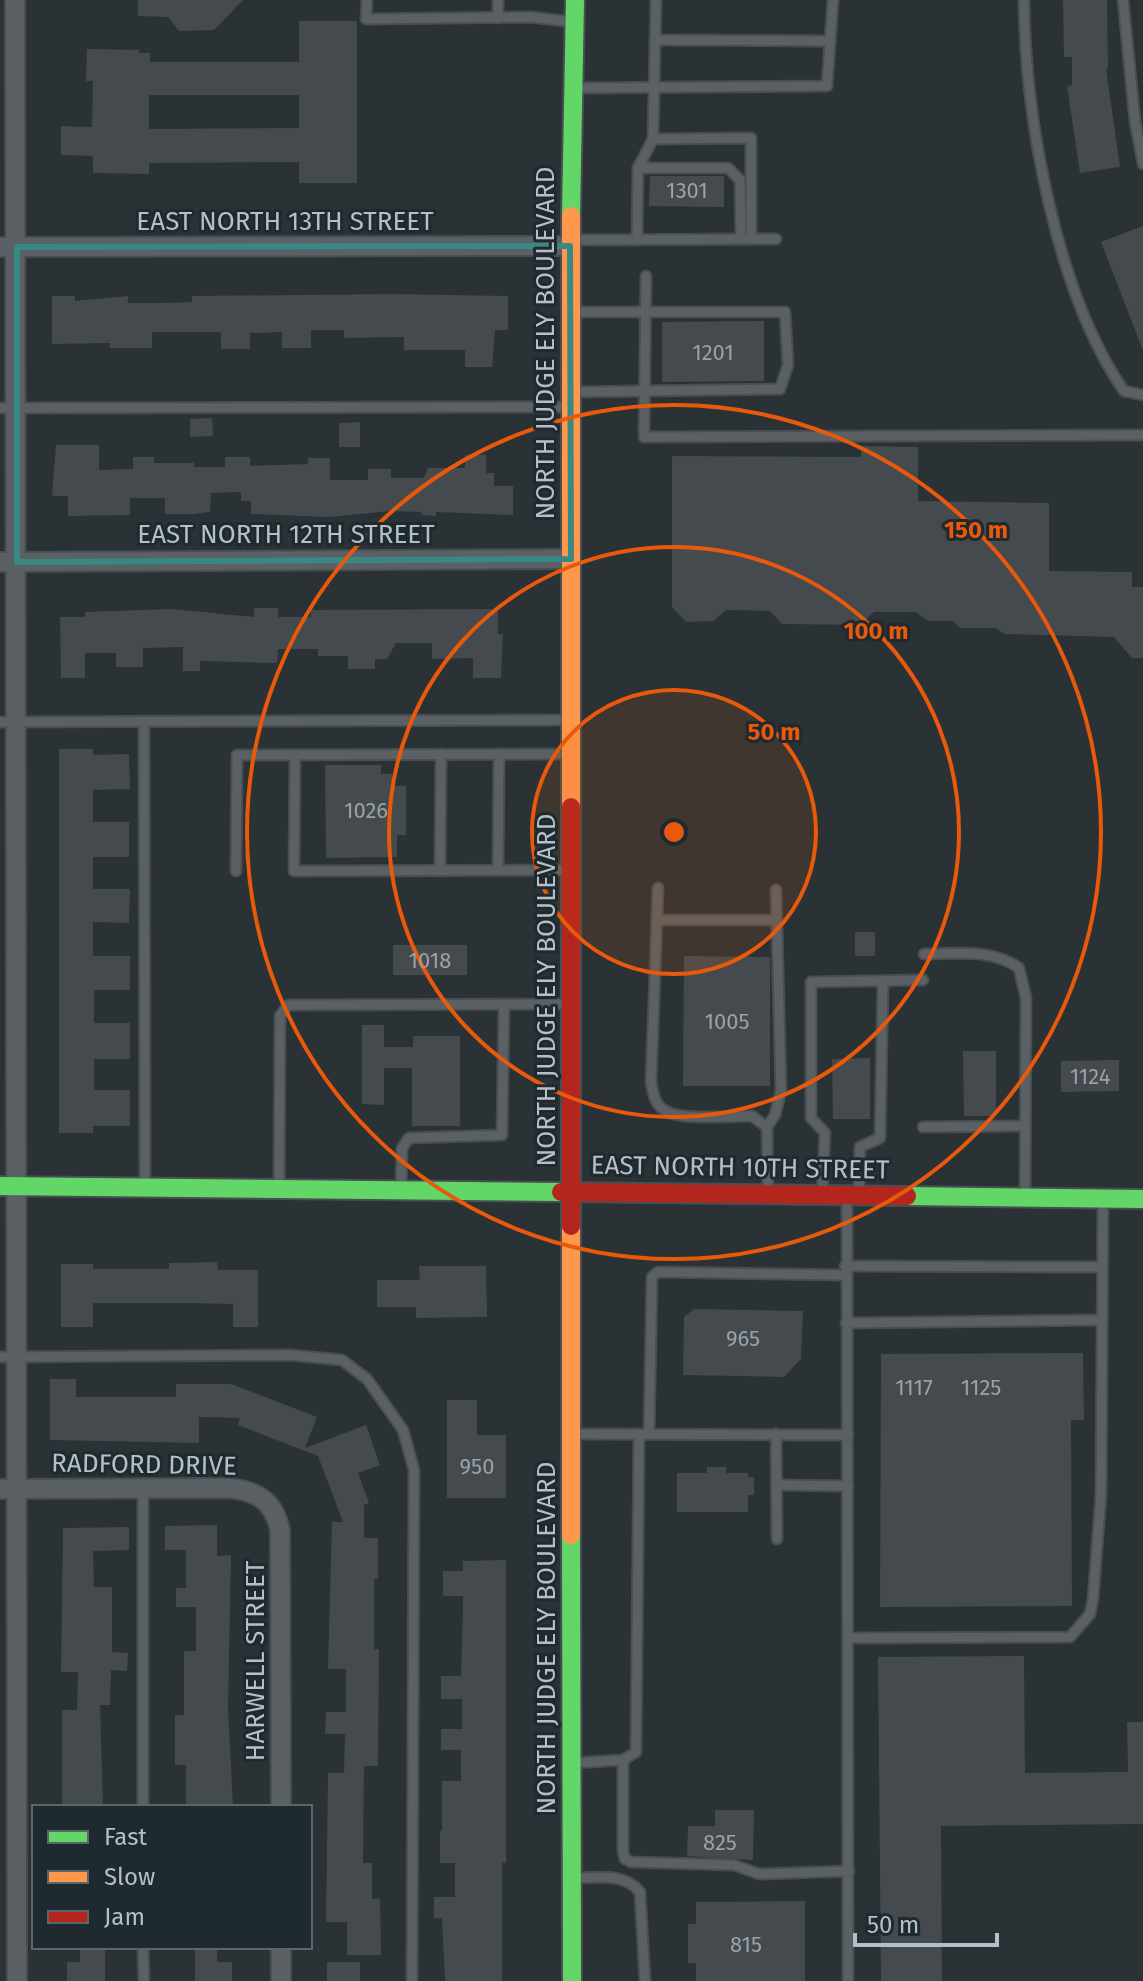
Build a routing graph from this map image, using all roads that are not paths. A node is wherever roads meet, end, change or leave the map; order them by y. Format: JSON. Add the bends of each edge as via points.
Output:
{"nodes":[{"id":1,"x":15,"y":0,"type":"edge"},
{"id":2,"x":367,"y":0,"type":"edge"},
{"id":3,"x":498,"y":0,"type":"edge"},
{"id":4,"x":575,"y":0,"type":"edge"},
{"id":5,"x":656,"y":0,"type":"edge"},
{"id":6,"x":833,"y":0,"type":"edge"},
{"id":7,"x":1024,"y":0,"type":"edge"},
{"id":8,"x":1123,"y":0,"type":"edge"},
{"id":9,"x":498,"y":18,"type":"junction"},
{"id":10,"x":573,"y":22,"type":"junction"},
{"id":11,"x":655,"y":40,"type":"junction"},
{"id":12,"x":830,"y":41,"type":"junction"},
{"id":13,"x":570,"y":88,"type":"junction"},
{"id":14,"x":653,"y":88,"type":"junction"},
{"id":15,"x":8,"y":94,"type":"edge"},
{"id":16,"x":653,"y":139,"type":"junction"},
{"id":17,"x":1143,"y":164,"type":"edge"},
{"id":18,"x":638,"y":168,"type":"junction"},
{"id":19,"x":746,"y":239,"type":"junction"},
{"id":20,"x":776,"y":239,"type":"dead end"},
{"id":21,"x":637,"y":240,"type":"junction"},
{"id":22,"x":570,"y":243,"type":"junction"},
{"id":23,"x":9,"y":247,"type":"edge"},
{"id":24,"x":646,"y":276,"type":"dead end"},
{"id":25,"x":570,"y":312,"type":"junction"},
{"id":26,"x":644,"y":312,"type":"junction"},
{"id":27,"x":645,"y":391,"type":"junction"},
{"id":28,"x":1143,"y":395,"type":"edge"},
{"id":29,"x":571,"y":400,"type":"junction"},
{"id":30,"x":8,"y":408,"type":"edge"},
{"id":31,"x":1143,"y":435,"type":"edge"},
{"id":32,"x":571,"y":559,"type":"junction"},
{"id":33,"x":8,"y":562,"type":"edge"},
{"id":34,"x":572,"y":720,"type":"junction"},
{"id":35,"x":144,"y":721,"type":"junction"},
{"id":36,"x":8,"y":722,"type":"edge"},
{"id":37,"x":441,"y":754,"type":"junction"},
{"id":38,"x":499,"y":754,"type":"junction"},
{"id":39,"x":572,"y":754,"type":"junction"},
{"id":40,"x":295,"y":755,"type":"junction"},
{"id":41,"x":498,"y":870,"type":"junction"},
{"id":42,"x":572,"y":870,"type":"junction"},
{"id":43,"x":236,"y":871,"type":"dead end"},
{"id":44,"x":440,"y":871,"type":"junction"},
{"id":45,"x":8,"y":876,"type":"edge"},
{"id":46,"x":658,"y":888,"type":"dead end"},
{"id":47,"x":776,"y":890,"type":"dead end"},
{"id":48,"x":657,"y":920,"type":"junction"},
{"id":49,"x":776,"y":920,"type":"junction"},
{"id":50,"x":924,"y":954,"type":"dead end"},
{"id":51,"x":923,"y":980,"type":"dead end"},
{"id":52,"x":883,"y":981,"type":"junction"},
{"id":53,"x":504,"y":1004,"type":"junction"},
{"id":54,"x":572,"y":1004,"type":"junction"},
{"id":55,"x":8,"y":1029,"type":"edge"},
{"id":56,"x":1025,"y":1126,"type":"junction"},
{"id":57,"x":767,"y":1127,"type":"junction"},
{"id":58,"x":923,"y":1127,"type":"dead end"},
{"id":59,"x":7,"y":1186,"type":"edge"},
{"id":60,"x":145,"y":1187,"type":"junction"},
{"id":61,"x":279,"y":1188,"type":"junction"},
{"id":62,"x":401,"y":1189,"type":"junction"},
{"id":63,"x":572,"y":1190,"type":"junction"},
{"id":64,"x":768,"y":1193,"type":"junction"},
{"id":65,"x":822,"y":1194,"type":"junction"},
{"id":66,"x":853,"y":1195,"type":"junction"},
{"id":67,"x":1025,"y":1197,"type":"junction"},
{"id":68,"x":1103,"y":1199,"type":"junction"},
{"id":69,"x":1143,"y":1199,"type":"edge"},
{"id":70,"x":1101,"y":1267,"type":"junction"},
{"id":71,"x":845,"y":1270,"type":"junction"},
{"id":72,"x":1101,"y":1320,"type":"junction"},
{"id":73,"x":846,"y":1323,"type":"junction"},
{"id":74,"x":8,"y":1357,"type":"edge"},
{"id":75,"x":572,"y":1434,"type":"junction"},
{"id":76,"x":644,"y":1434,"type":"junction"},
{"id":77,"x":776,"y":1434,"type":"junction"},
{"id":78,"x":848,"y":1435,"type":"junction"},
{"id":79,"x":776,"y":1485,"type":"junction"},
{"id":80,"x":848,"y":1486,"type":"junction"},
{"id":81,"x":9,"y":1489,"type":"edge"},
{"id":82,"x":143,"y":1489,"type":"junction"},
{"id":83,"x":277,"y":1515,"type":"joint"},
{"id":84,"x":777,"y":1539,"type":"dead end"},
{"id":85,"x":848,"y":1638,"type":"junction"},
{"id":86,"x":623,"y":1760,"type":"junction"},
{"id":87,"x":572,"y":1763,"type":"junction"},
{"id":88,"x":143,"y":1805,"type":"edge"},
{"id":89,"x":281,"y":1805,"type":"edge"},
{"id":90,"x":849,"y":1871,"type":"junction"},
{"id":91,"x":572,"y":1878,"type":"junction"},
{"id":92,"x":143,"y":1949,"type":"edge"},
{"id":93,"x":281,"y":1949,"type":"edge"},
{"id":94,"x":17,"y":1981,"type":"edge"},
{"id":95,"x":144,"y":1981,"type":"edge"},
{"id":96,"x":281,"y":1981,"type":"edge"},
{"id":97,"x":412,"y":1981,"type":"edge"},
{"id":98,"x":572,"y":1981,"type":"edge"},
{"id":99,"x":645,"y":1981,"type":"edge"},
{"id":100,"x":848,"y":1981,"type":"edge"}],
"edges":[{"from":1,"to":15,"type":"street"},
{"from":2,"to":9,"type":"lane","via":[[366,19]]},
{"from":3,"to":9,"type":"lane"},
{"from":4,"to":10,"type":"main road","name":"NORTH JUDGE ELY BOULEVARD"},
{"from":5,"to":11,"type":"lane"},
{"from":6,"to":12,"type":"lane"},
{"from":7,"to":28,"type":"lane","via":[[1032,123],[1054,220],[1106,364],[1124,391]]},
{"from":8,"to":17,"type":"lane"},
{"from":9,"to":10,"type":"lane"},
{"from":10,"to":13,"type":"main road","name":"NORTH JUDGE ELY BOULEVARD"},
{"from":11,"to":12,"type":"lane"},
{"from":11,"to":14,"type":"lane"},
{"from":12,"to":14,"type":"lane","via":[[827,86]]},
{"from":13,"to":14,"type":"lane"},
{"from":13,"to":22,"type":"main road","name":"NORTH JUDGE ELY BOULEVARD"},
{"from":14,"to":16,"type":"lane"},
{"from":15,"to":23,"type":"street"},
{"from":16,"to":18,"type":"lane"},
{"from":16,"to":19,"type":"lane","via":[[751,138]]},
{"from":18,"to":19,"type":"lane","via":[[728,168],[740,180]]},
{"from":18,"to":21,"type":"lane"},
{"from":19,"to":20,"type":"lane"},
{"from":19,"to":21,"type":"lane"},
{"from":21,"to":22,"type":"lane"},
{"from":22,"to":23,"type":"street","name":"EAST NORTH 13TH STREET"},
{"from":22,"to":25,"type":"main road","name":"NORTH JUDGE ELY BOULEVARD"},
{"from":23,"to":30,"type":"street"},
{"from":24,"to":26,"type":"lane"},
{"from":25,"to":26,"type":"lane"},
{"from":25,"to":29,"type":"main road","name":"NORTH JUDGE ELY BOULEVARD"},
{"from":26,"to":27,"type":"lane"},
{"from":26,"to":27,"type":"lane","via":[[785,312],[788,365],[780,389]]},
{"from":27,"to":29,"type":"lane"},
{"from":27,"to":31,"type":"lane","via":[[644,437]]},
{"from":29,"to":30,"type":"lane"},
{"from":29,"to":32,"type":"main road","name":"NORTH JUDGE ELY BOULEVARD"},
{"from":30,"to":33,"type":"street"},
{"from":32,"to":33,"type":"street","name":"EAST NORTH 12TH STREET"},
{"from":32,"to":34,"type":"main road","name":"NORTH JUDGE ELY BOULEVARD"},
{"from":33,"to":36,"type":"street"},
{"from":34,"to":35,"type":"lane"},
{"from":34,"to":39,"type":"main road","name":"NORTH JUDGE ELY BOULEVARD"},
{"from":35,"to":36,"type":"lane"},
{"from":35,"to":60,"type":"lane"},
{"from":36,"to":45,"type":"street"},
{"from":37,"to":38,"type":"lane"},
{"from":37,"to":40,"type":"lane"},
{"from":37,"to":44,"type":"lane"},
{"from":38,"to":39,"type":"lane"},
{"from":38,"to":41,"type":"lane"},
{"from":39,"to":42,"type":"main road","name":"NORTH JUDGE ELY BOULEVARD"},
{"from":40,"to":43,"type":"lane","via":[[237,755]]},
{"from":40,"to":44,"type":"lane","via":[[294,871]]},
{"from":41,"to":42,"type":"lane"},
{"from":41,"to":44,"type":"lane"},
{"from":42,"to":54,"type":"main road","name":"NORTH JUDGE ELY BOULEVARD"},
{"from":45,"to":55,"type":"street"},
{"from":46,"to":48,"type":"lane"},
{"from":47,"to":49,"type":"lane"},
{"from":48,"to":49,"type":"lane"},
{"from":48,"to":57,"type":"lane","via":[[654,1099],[675,1115],[752,1116]]},
{"from":49,"to":57,"type":"lane","via":[[781,1091]]},
{"from":50,"to":56,"type":"lane","via":[[989,955],[1019,968],[1026,998]]},
{"from":51,"to":52,"type":"lane"},
{"from":52,"to":65,"type":"lane","via":[[811,982],[811,1118],[825,1133]]},
{"from":52,"to":66,"type":"lane","via":[[880,1138],[860,1147]]},
{"from":53,"to":54,"type":"lane"},
{"from":53,"to":61,"type":"lane","via":[[298,1003],[282,1009]]},
{"from":53,"to":62,"type":"lane","via":[[502,1135],[409,1138],[402,1148]]},
{"from":54,"to":63,"type":"main road","name":"NORTH JUDGE ELY BOULEVARD"},
{"from":55,"to":59,"type":"street"},
{"from":56,"to":58,"type":"lane"},
{"from":56,"to":67,"type":"lane"},
{"from":57,"to":64,"type":"lane"},
{"from":59,"to":60,"type":"main road","name":"EAST NORTH 10TH STREET"},
{"from":59,"to":74,"type":"street"},
{"from":60,"to":61,"type":"main road","name":"EAST NORTH 10TH STREET"},
{"from":61,"to":62,"type":"main road","name":"EAST NORTH 10TH STREET"},
{"from":62,"to":63,"type":"main road","name":"EAST NORTH 10TH STREET"},
{"from":63,"to":64,"type":"main road","name":"EAST NORTH 10TH STREET"},
{"from":63,"to":75,"type":"main road","name":"NORTH JUDGE ELY BOULEVARD"},
{"from":64,"to":65,"type":"main road","name":"EAST NORTH 10TH STREET"},
{"from":65,"to":66,"type":"main road","name":"EAST NORTH 10TH STREET"},
{"from":66,"to":67,"type":"main road","name":"EAST NORTH 10TH STREET"},
{"from":66,"to":71,"type":"lane"},
{"from":67,"to":68,"type":"main road","name":"EAST NORTH 10TH STREET"},
{"from":68,"to":69,"type":"main road","name":"EAST NORTH 10TH STREET"},
{"from":68,"to":70,"type":"lane"},
{"from":70,"to":71,"type":"lane"},
{"from":70,"to":72,"type":"lane"},
{"from":71,"to":73,"type":"lane"},
{"from":71,"to":76,"type":"lane","via":[[658,1272],[652,1277]]},
{"from":72,"to":73,"type":"lane"},
{"from":72,"to":85,"type":"lane","via":[[1101,1495],[1094,1584],[1090,1614],[1076,1633]]},
{"from":73,"to":78,"type":"lane"},
{"from":74,"to":81,"type":"street"},
{"from":74,"to":97,"type":"lane","via":[[289,1355],[342,1360],[367,1379],[403,1430],[414,1470]]},
{"from":75,"to":76,"type":"lane"},
{"from":75,"to":87,"type":"main road","name":"NORTH JUDGE ELY BOULEVARD"},
{"from":76,"to":77,"type":"lane"},
{"from":76,"to":86,"type":"lane","via":[[636,1752]]},
{"from":77,"to":78,"type":"lane"},
{"from":77,"to":79,"type":"lane"},
{"from":78,"to":80,"type":"lane"},
{"from":79,"to":80,"type":"lane"},
{"from":79,"to":84,"type":"lane"},
{"from":80,"to":85,"type":"lane"},
{"from":81,"to":82,"type":"street","name":"RADFORD DRIVE"},
{"from":81,"to":94,"type":"street"},
{"from":82,"to":83,"type":"street","name":"RADFORD DRIVE","via":[[246,1490],[266,1499]]},
{"from":82,"to":88,"type":"lane"},
{"from":83,"to":89,"type":"street","name":"HARWELL STREET"},
{"from":85,"to":90,"type":"lane"},
{"from":86,"to":87,"type":"lane"},
{"from":86,"to":90,"type":"lane","via":[[623,1851],[631,1862],[734,1865],[759,1874]]},
{"from":87,"to":91,"type":"main road","name":"NORTH JUDGE ELY BOULEVARD"},
{"from":90,"to":100,"type":"lane"},
{"from":91,"to":98,"type":"main road","name":"NORTH JUDGE ELY BOULEVARD"},
{"from":91,"to":99,"type":"lane","via":[[633,1882],[640,1892]]},
{"from":92,"to":95,"type":"lane"},
{"from":93,"to":96,"type":"street"}]}
